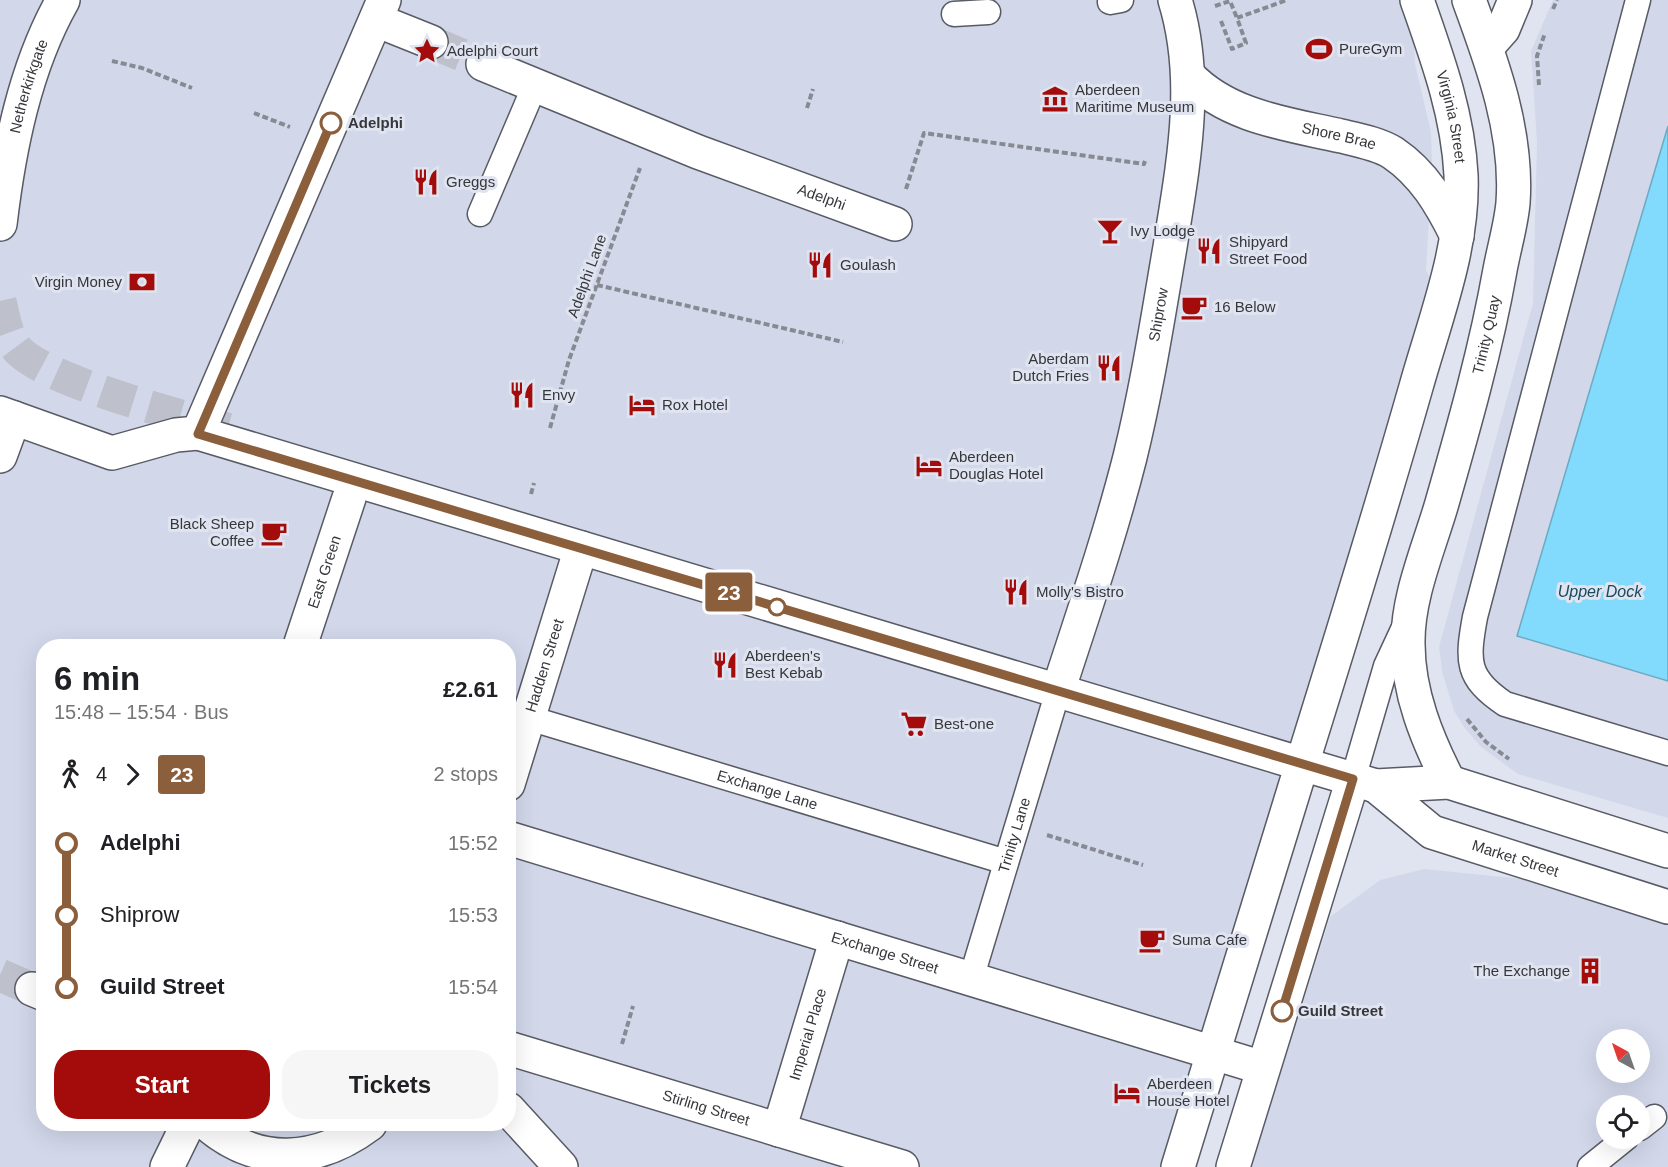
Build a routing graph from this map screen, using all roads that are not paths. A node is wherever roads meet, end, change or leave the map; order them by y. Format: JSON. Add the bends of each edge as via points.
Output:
{"nodes":[{"id":1,"x":63,"y":0,"type":"edge"},
{"id":2,"x":1175,"y":0,"type":"edge"},
{"id":3,"x":1417,"y":0,"type":"edge"},
{"id":4,"x":1469,"y":0,"type":"edge"},
{"id":5,"x":1515,"y":0,"type":"edge"},
{"id":6,"x":1638,"y":0,"type":"edge"},
{"id":7,"x":380,"y":10,"type":"edge"},
{"id":8,"x":988,"y":12,"type":"dead end"},
{"id":9,"x":954,"y":14,"type":"dead end"},
{"id":10,"x":431,"y":42,"type":"tunnel mouth"},
{"id":11,"x":1486,"y":47,"type":"junction"},
{"id":12,"x":483,"y":64,"type":"tunnel mouth"},
{"id":13,"x":1189,"y":75,"type":"junction"},
{"id":14,"x":535,"y":85,"type":"junction"},
{"id":15,"x":480,"y":214,"type":"dead end"},
{"id":16,"x":0,"y":224,"type":"edge"},
{"id":17,"x":895,"y":224,"type":"road end"},
{"id":18,"x":1457,"y":236,"type":"junction"},
{"id":19,"x":7,"y":416,"type":"edge"},
{"id":20,"x":198,"y":434,"type":"junction"},
{"id":21,"x":0,"y":456,"type":"edge"},
{"id":22,"x":349,"y":498,"type":"dead end"},
{"id":23,"x":581,"y":548,"type":"junction"},
{"id":24,"x":1408,"y":618,"type":"junction"},
{"id":25,"x":302,"y":639,"type":"edge"},
{"id":26,"x":1058,"y":691,"type":"junction"},
{"id":27,"x":529,"y":718,"type":"junction"},
{"id":28,"x":1668,"y":753,"type":"edge"},
{"id":29,"x":516,"y":758,"type":"edge"},
{"id":30,"x":1302,"y":765,"type":"junction"},
{"id":31,"x":1449,"y":782,"type":"junction"},
{"id":32,"x":1364,"y":783,"type":"junction"},
{"id":33,"x":516,"y":840,"type":"edge"},
{"id":34,"x":1668,"y":851,"type":"edge"},
{"id":35,"x":1006,"y":862,"type":"junction"},
{"id":36,"x":1668,"y":907,"type":"edge"},
{"id":37,"x":837,"y":938,"type":"junction"},
{"id":38,"x":971,"y":979,"type":"junction"},
{"id":39,"x":516,"y":1050,"type":"edge"},
{"id":40,"x":1213,"y":1053,"type":"junction"},
{"id":41,"x":1263,"y":1068,"type":"junction"},
{"id":42,"x":516,"y":1118,"type":"edge"},
{"id":43,"x":779,"y":1130,"type":"junction"},
{"id":44,"x":185,"y":1131,"type":"edge"},
{"id":45,"x":215,"y":1131,"type":"edge"},
{"id":46,"x":360,"y":1131,"type":"edge"},
{"id":47,"x":1612,"y":1149,"type":"edge"},
{"id":48,"x":319,"y":1161,"type":"edge"},
{"id":49,"x":886,"y":1165,"type":"edge"},
{"id":50,"x":167,"y":1167,"type":"edge"},
{"id":51,"x":561,"y":1167,"type":"edge"},
{"id":52,"x":1178,"y":1167,"type":"edge"},
{"id":53,"x":1233,"y":1167,"type":"edge"},
{"id":54,"x":1590,"y":1167,"type":"edge"}],
"edges":[{"from":1,"to":16,"type":"street","name":"Netherkirkgate","via":[[36,56],[7,176]]},
{"from":2,"to":13,"type":"street","name":"Shiprow"},
{"from":3,"to":18,"type":"street","name":"Virginia Street","via":[[1441,68],[1457,135],[1461,177]]},
{"from":4,"to":11,"type":"street"},
{"from":5,"to":11,"type":"street","via":[[1503,29]]},
{"from":6,"to":28,"type":"lane","via":[[1470,644],[1471,667],[1484,690],[1505,704]]},
{"from":7,"to":10,"type":"street"},
{"from":7,"to":20,"type":"street"},
{"from":8,"to":9,"type":"lane"},
{"from":11,"to":24,"type":"street","name":"Trinity Quay","via":[[1512,142],[1513,203],[1490,325],[1466,420]]},
{"from":12,"to":14,"type":"street","name":"Adelphi"},
{"from":13,"to":18,"type":"street","name":"Shore Brae","via":[[1211,96],[1246,112],[1359,140],[1391,152],[1441,203]]},
{"from":13,"to":26,"type":"street","name":"Shiprow","via":[[1185,156],[1130,455]]},
{"from":14,"to":15,"type":"lane"},
{"from":14,"to":17,"type":"street","name":"Adelphi","via":[[653,134],[700,145]]},
{"from":18,"to":30,"type":"street","via":[[1371,543]]},
{"from":19,"to":20,"type":"street","via":[[112,453],[176,435]]},
{"from":19,"to":21,"type":"street"},
{"from":20,"to":23,"type":"street","name":"Market Street"},
{"from":22,"to":25,"type":"street","name":"East Green"},
{"from":23,"to":26,"type":"street","name":"Market Street"},
{"from":23,"to":27,"type":"street","name":"Hadden Street"},
{"from":24,"to":31,"type":"street","name":"Trinity Quay","via":[[1409,666],[1416,703]]},
{"from":24,"to":32,"type":"lane","name":"Trinity Quay","via":[[1386,666]]},
{"from":26,"to":30,"type":"street","name":"Market Street"},
{"from":26,"to":35,"type":"lane","name":"Trinity Lane"},
{"from":27,"to":29,"type":"street","name":"Hadden Street"},
{"from":27,"to":35,"type":"lane","name":"Exchange Lane"},
{"from":30,"to":32,"type":"street","name":"Market Street"},
{"from":30,"to":40,"type":"street"},
{"from":31,"to":32,"type":"street","name":"Market Street"},
{"from":31,"to":34,"type":"street","name":"Market Street"},
{"from":32,"to":36,"type":"street","name":"Market Street","via":[[1432,832]]},
{"from":32,"to":41,"type":"street"},
{"from":33,"to":37,"type":"street","name":"Exchange Street"},
{"from":35,"to":38,"type":"lane","name":"Trinity Lane"},
{"from":37,"to":38,"type":"street","name":"Exchange Street"},
{"from":37,"to":43,"type":"street","name":"Imperial Place"},
{"from":38,"to":40,"type":"street","name":"Exchange Street"},
{"from":39,"to":43,"type":"street","name":"Stirling Street"},
{"from":40,"to":41,"type":"street","name":"Exchange Street"},
{"from":40,"to":52,"type":"street"},
{"from":41,"to":53,"type":"street"},
{"from":42,"to":51,"type":"street"},
{"from":43,"to":49,"type":"street","name":"Stirling Street"},
{"from":44,"to":50,"type":"street"},
{"from":45,"to":48,"type":"street","via":[[250,1154]]},
{"from":46,"to":48,"type":"street"},
{"from":47,"to":54,"type":"lane"}]}
